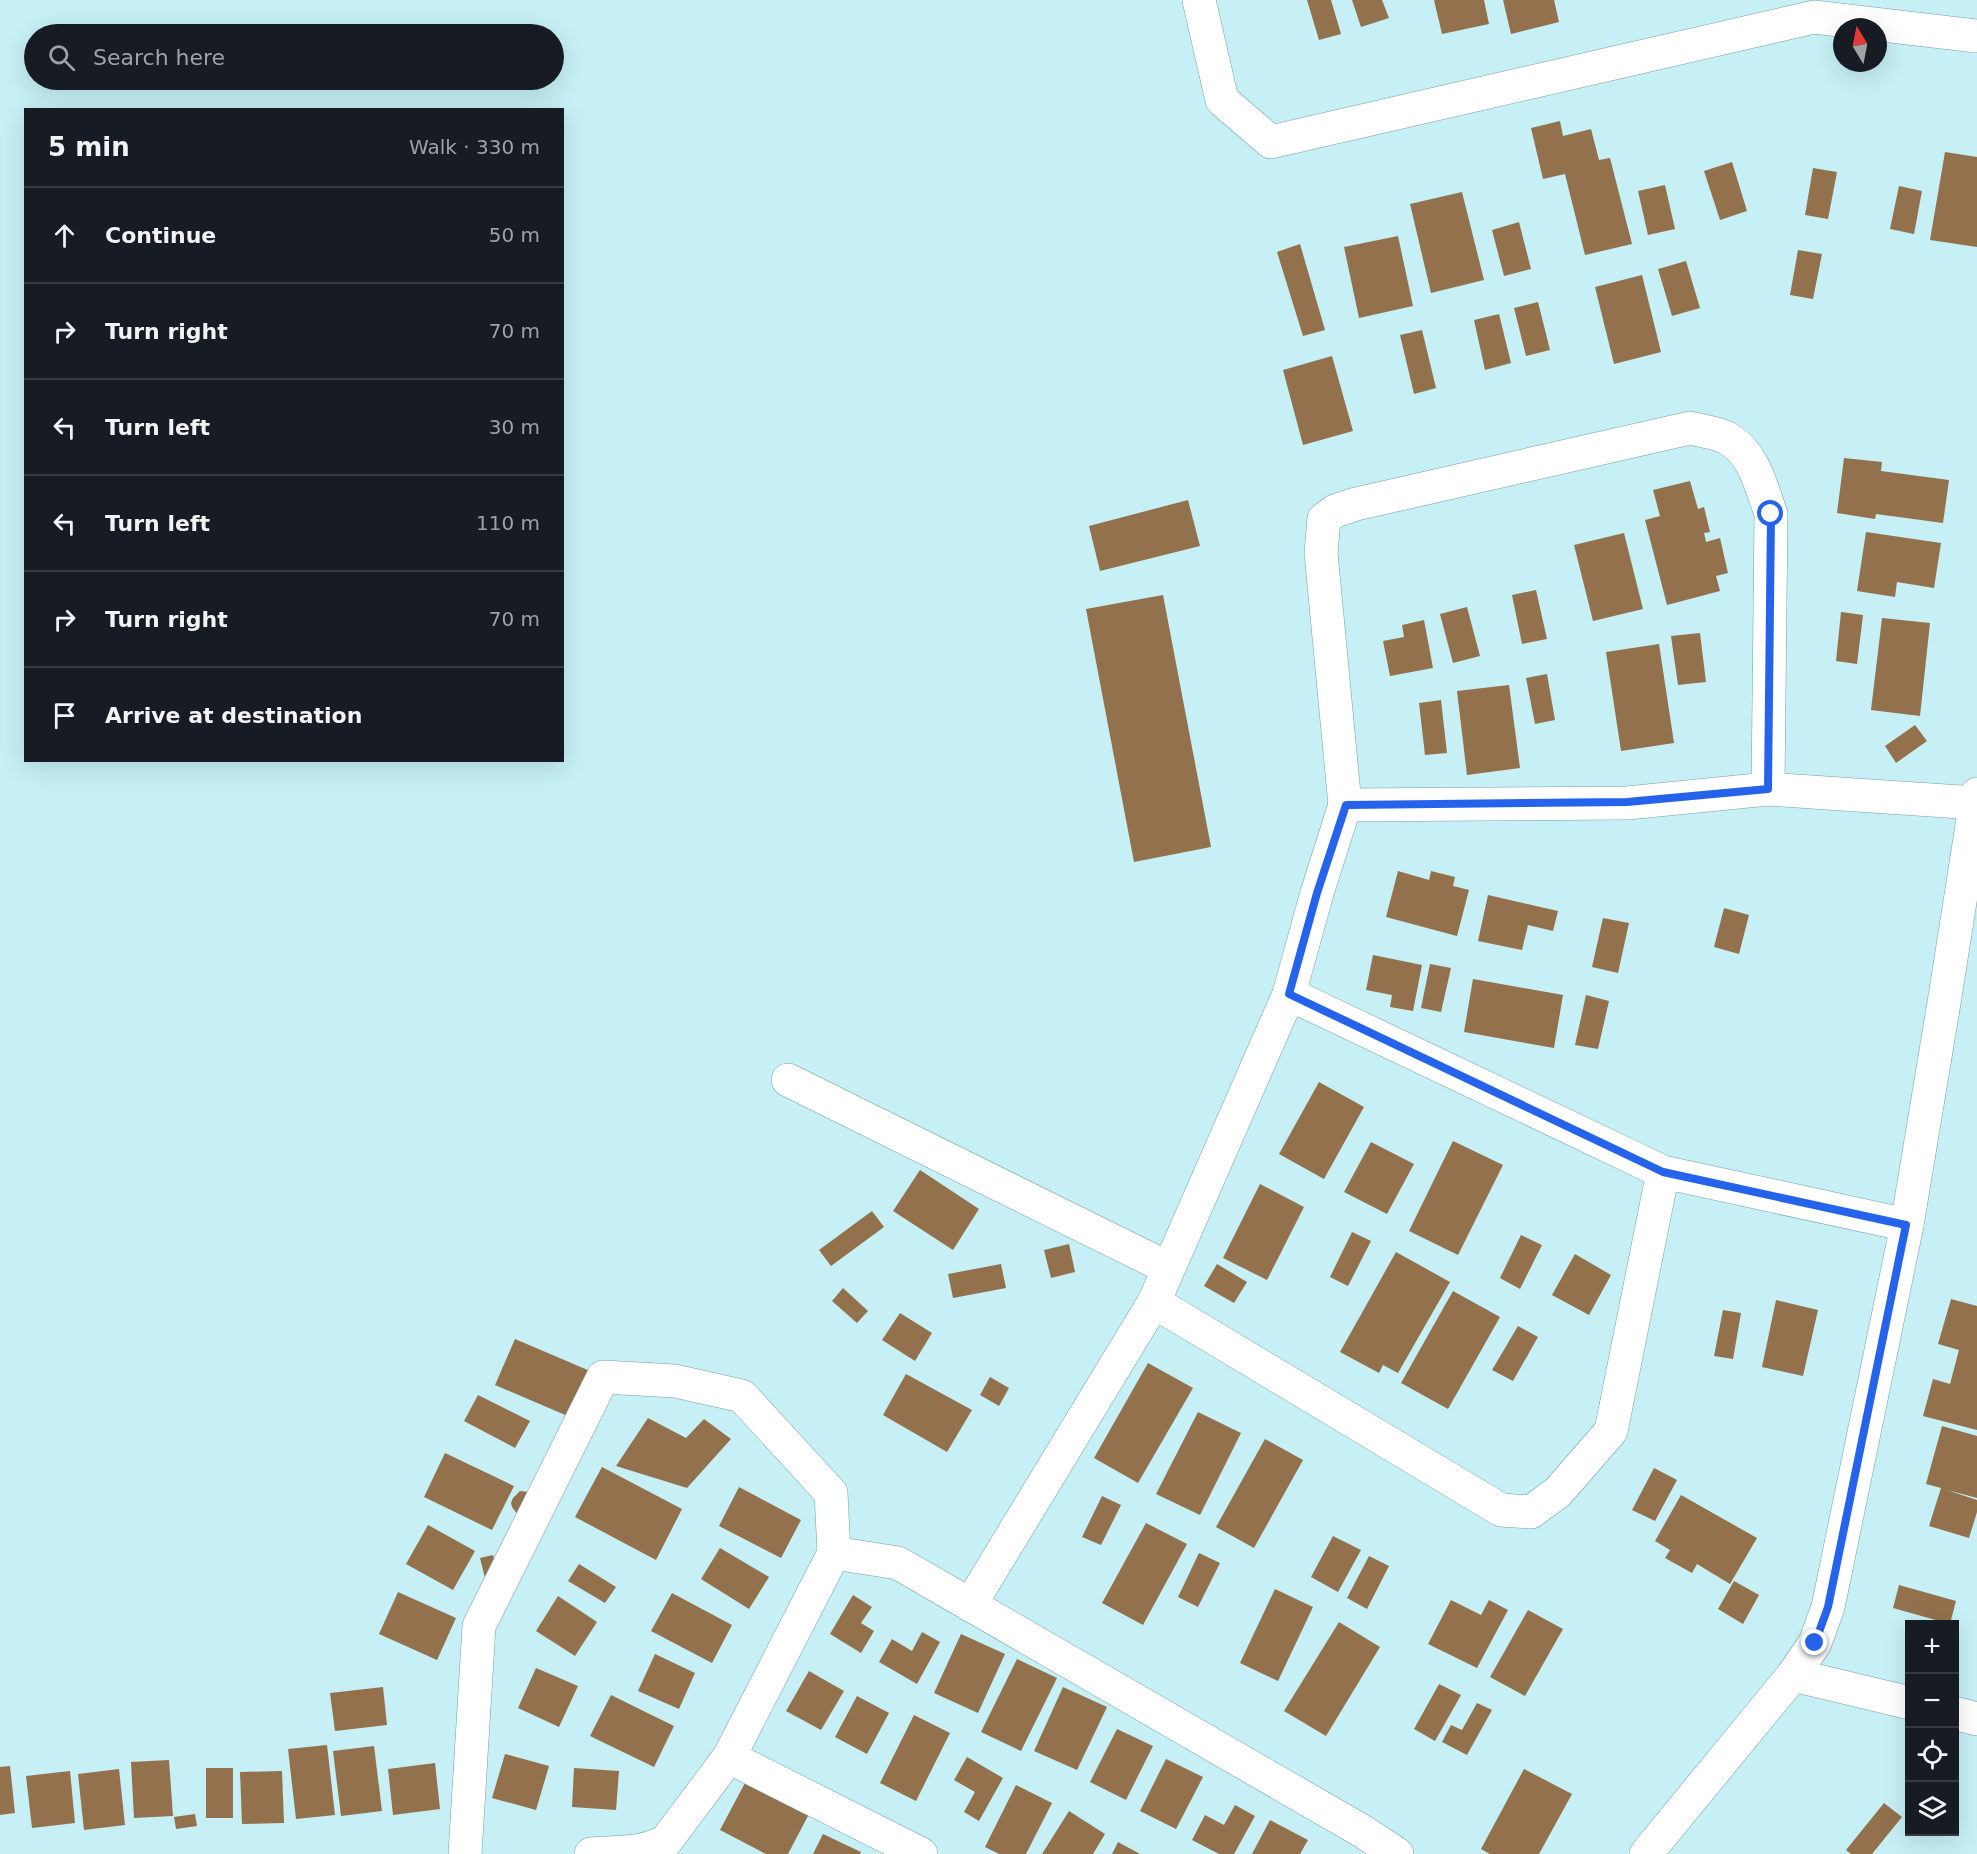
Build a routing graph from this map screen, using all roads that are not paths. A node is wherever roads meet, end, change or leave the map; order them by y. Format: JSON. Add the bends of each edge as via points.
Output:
{"nodes":[{"id":1,"x":1199,"y":0,"type":"edge"},
{"id":2,"x":1816,"y":9,"type":"edge"},
{"id":3,"x":1977,"y":36,"type":"edge"},
{"id":4,"x":1768,"y":789,"type":"junction"},
{"id":5,"x":1976,"y":798,"type":"edge"},
{"id":6,"x":1346,"y":805,"type":"junction"},
{"id":7,"x":1289,"y":994,"type":"junction"},
{"id":8,"x":788,"y":1080,"type":"dead end"},
{"id":9,"x":1663,"y":1172,"type":"junction"},
{"id":10,"x":1906,"y":1225,"type":"junction"},
{"id":11,"x":1168,"y":1268,"type":"junction"},
{"id":12,"x":1154,"y":1302,"type":"junction"},
{"id":13,"x":834,"y":1553,"type":"junction"},
{"id":14,"x":970,"y":1605,"type":"junction"},
{"id":15,"x":1793,"y":1675,"type":"junction"},
{"id":16,"x":1905,"y":1702,"type":"edge"},
{"id":17,"x":1959,"y":1714,"type":"edge"},
{"id":18,"x":1977,"y":1719,"type":"edge"},
{"id":19,"x":729,"y":1757,"type":"junction"},
{"id":20,"x":1355,"y":1843,"type":"edge"},
{"id":21,"x":465,"y":1854,"type":"edge"},
{"id":22,"x":591,"y":1854,"type":"edge"},
{"id":23,"x":921,"y":1854,"type":"edge"},
{"id":24,"x":1397,"y":1854,"type":"edge"},
{"id":25,"x":1646,"y":1854,"type":"edge"}],
"edges":[{"from":1,"to":2,"type":"street","via":[[1222,100],[1271,142]]},
{"from":2,"to":3,"type":"street"},
{"from":4,"to":5,"type":"street"},
{"from":4,"to":6,"type":"street","via":[[1627,802]]},
{"from":4,"to":6,"type":"street","via":[[1771,514],[1747,454],[1726,438],[1690,428],[1356,504],[1324,519],[1321,553]]},
{"from":5,"to":10,"type":"street"},
{"from":6,"to":7,"type":"street"},
{"from":7,"to":9,"type":"street"},
{"from":7,"to":11,"type":"street"},
{"from":8,"to":11,"type":"street"},
{"from":9,"to":10,"type":"street"},
{"from":9,"to":12,"type":"street","via":[[1611,1431],[1558,1492],[1531,1512],[1502,1510]]},
{"from":10,"to":15,"type":"street","via":[[1828,1607],[1815,1643]]},
{"from":11,"to":12,"type":"street"},
{"from":12,"to":14,"type":"street"},
{"from":13,"to":14,"type":"street","via":[[898,1563]]},
{"from":13,"to":19,"type":"street"},
{"from":13,"to":21,"type":"street","via":[[831,1493],[742,1396],[675,1382],[603,1377],[479,1626]]},
{"from":14,"to":20,"type":"street"},
{"from":15,"to":16,"type":"street"},
{"from":15,"to":25,"type":"street"},
{"from":17,"to":18,"type":"street"},
{"from":19,"to":22,"type":"street","via":[[666,1841],[639,1851]]},
{"from":19,"to":23,"type":"street"},
{"from":20,"to":24,"type":"street"}]}
